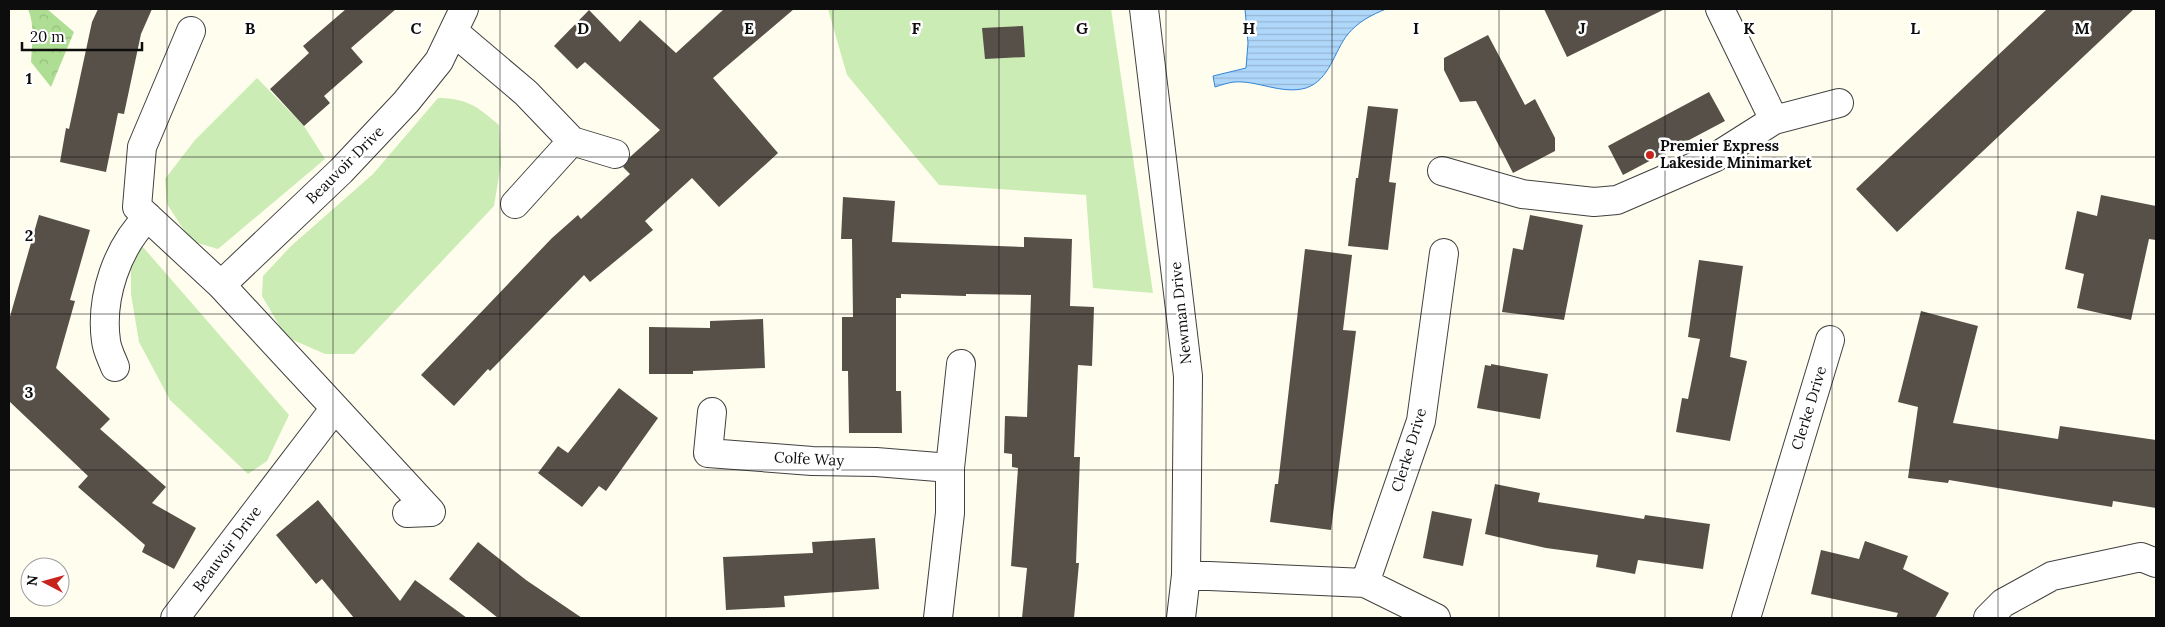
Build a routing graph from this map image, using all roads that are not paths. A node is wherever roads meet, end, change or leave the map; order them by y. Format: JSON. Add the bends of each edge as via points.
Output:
{"nodes":[{"id":1,"x":1144,"y":9,"type":"edge"},
{"id":2,"x":1720,"y":9,"type":"edge"},
{"id":3,"x":459,"y":20,"type":"edge"},
{"id":4,"x":191,"y":31,"type":"dead end"},
{"id":5,"x":1839,"y":103,"type":"dead end"},
{"id":6,"x":1774,"y":120,"type":"junction"},
{"id":7,"x":572,"y":141,"type":"junction"},
{"id":8,"x":615,"y":154,"type":"dead end"},
{"id":9,"x":1442,"y":171,"type":"dead end"},
{"id":10,"x":515,"y":204,"type":"dead end"},
{"id":11,"x":143,"y":212,"type":"junction"},
{"id":12,"x":1444,"y":253,"type":"dead end"},
{"id":13,"x":221,"y":284,"type":"junction"},
{"id":14,"x":1830,"y":340,"type":"dead end"},
{"id":15,"x":961,"y":364,"type":"dead end"},
{"id":16,"x":115,"y":367,"type":"dead end"},
{"id":17,"x":335,"y":408,"type":"junction"},
{"id":18,"x":712,"y":412,"type":"dead end"},
{"id":19,"x":950,"y":468,"type":"junction"},
{"id":20,"x":407,"y":513,"type":"dead end"},
{"id":21,"x":2156,"y":563,"type":"edge"},
{"id":22,"x":1186,"y":575,"type":"junction"},
{"id":23,"x":1365,"y":583,"type":"junction"},
{"id":24,"x":176,"y":618,"type":"edge"},
{"id":25,"x":938,"y":618,"type":"edge"},
{"id":26,"x":1180,"y":618,"type":"edge"},
{"id":27,"x":1436,"y":618,"type":"edge"},
{"id":28,"x":1746,"y":618,"type":"edge"},
{"id":29,"x":1988,"y":618,"type":"edge"}],
"edges":[{"from":1,"to":22,"type":"street","name":"Newman Drive","via":[[1188,376]]},
{"from":2,"to":6,"type":"street"},
{"from":3,"to":7,"type":"street","name":"Beauvoir Drive"},
{"from":3,"to":13,"type":"street","name":"Beauvoir Drive","via":[[439,61],[406,102],[341,171]]},
{"from":4,"to":11,"type":"street","via":[[142,147]]},
{"from":5,"to":6,"type":"street"},
{"from":6,"to":9,"type":"street","via":[[1714,158],[1633,195],[1604,202],[1522,194]]},
{"from":7,"to":8,"type":"street","name":"Beauvoir Drive"},
{"from":7,"to":10,"type":"street"},
{"from":11,"to":13,"type":"street"},
{"from":11,"to":16,"type":"street","via":[[114,274],[105,330],[106,344]]},
{"from":12,"to":23,"type":"street","name":"Clerke Drive","via":[[1422,421]]},
{"from":13,"to":17,"type":"street"},
{"from":14,"to":28,"type":"street","name":"Clerke Drive"},
{"from":15,"to":19,"type":"street"},
{"from":17,"to":20,"type":"street","via":[[430,512]]},
{"from":17,"to":24,"type":"street","name":"Beauvoir Drive"},
{"from":18,"to":19,"type":"street","name":"Colfe Way","via":[[708,453]]},
{"from":19,"to":25,"type":"street","via":[[950,513]]},
{"from":21,"to":29,"type":"street","via":[[2141,556],[2052,576],[2003,604]]},
{"from":22,"to":23,"type":"street"},
{"from":22,"to":26,"type":"street","name":"Newman Drive"},
{"from":23,"to":27,"type":"street"}]}
